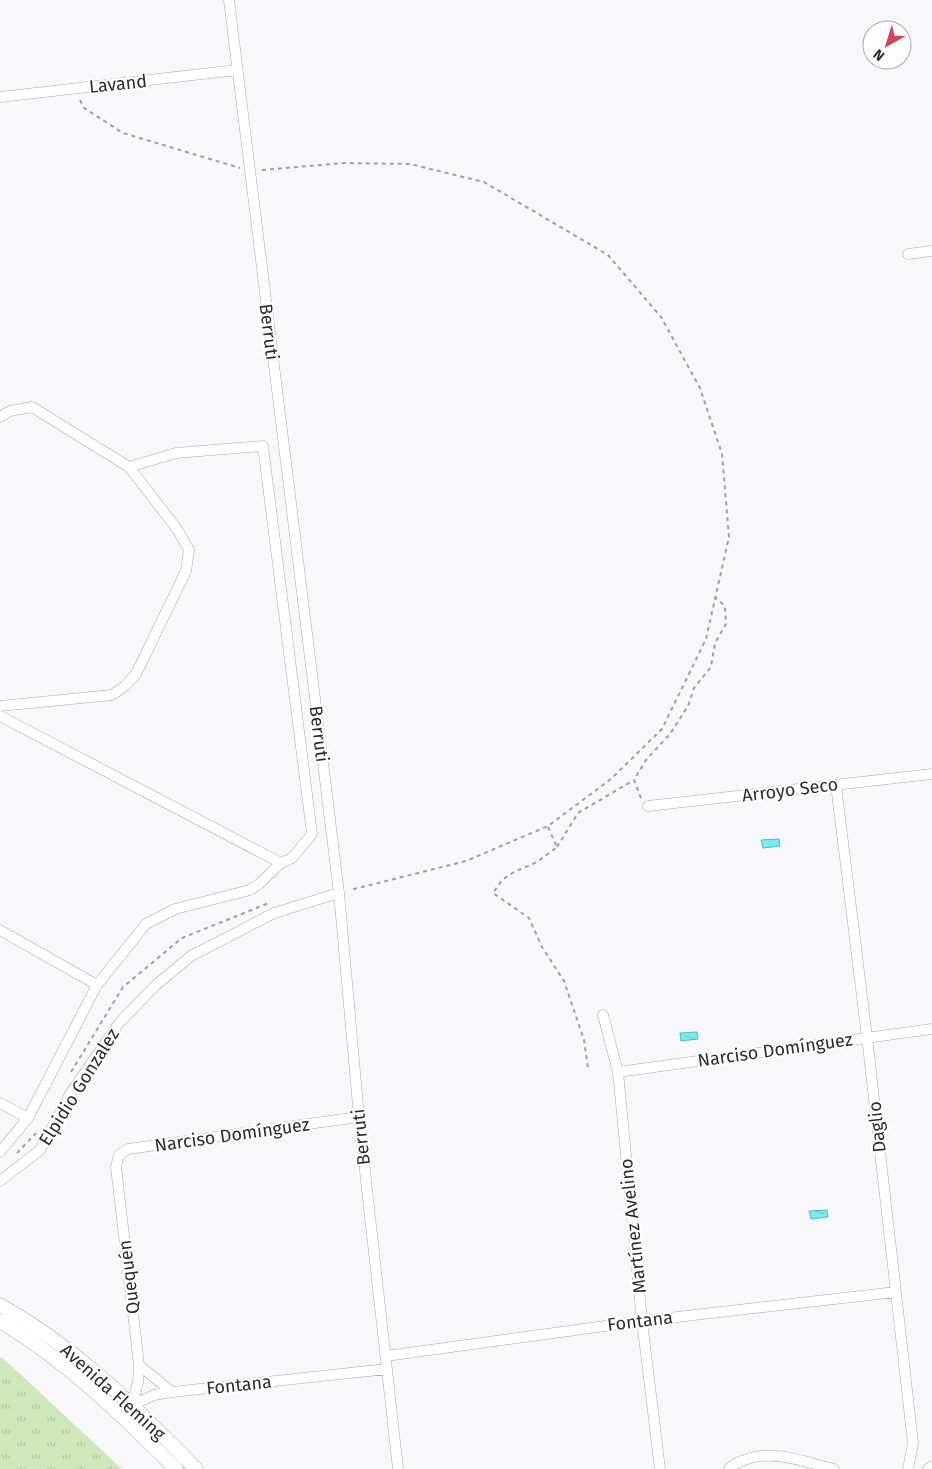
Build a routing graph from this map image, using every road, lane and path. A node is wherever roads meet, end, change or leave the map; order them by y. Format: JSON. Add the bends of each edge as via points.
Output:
{"nodes":[{"id":1,"x":228,"y":0,"type":"edge"},
{"id":2,"x":237,"y":70,"type":"junction"},
{"id":3,"x":74,"y":88,"type":"junction"},
{"id":4,"x":0,"y":97,"type":"edge"},
{"id":5,"x":252,"y":170,"type":"junction"},
{"id":6,"x":932,"y":251,"type":"edge"},
{"id":7,"x":908,"y":254,"type":"dead end"},
{"id":8,"x":0,"y":417,"type":"edge"},
{"id":9,"x":129,"y":467,"type":"junction"},
{"id":10,"x":715,"y":597,"type":"junction"},
{"id":11,"x":0,"y":706,"type":"edge"},
{"id":12,"x":0,"y":716,"type":"edge"},
{"id":13,"x":932,"y":774,"type":"edge"},
{"id":14,"x":634,"y":780,"type":"junction"},
{"id":15,"x":836,"y":785,"type":"junction"},
{"id":16,"x":648,"y":806,"type":"joint"},
{"id":17,"x":548,"y":826,"type":"junction"},
{"id":18,"x":557,"y":847,"type":"junction"},
{"id":19,"x":281,"y":863,"type":"junction"},
{"id":20,"x":338,"y":893,"type":"junction"},
{"id":21,"x":0,"y":930,"type":"edge"},
{"id":22,"x":97,"y":985,"type":"junction"},
{"id":23,"x":603,"y":1015,"type":"dead end"},
{"id":24,"x":932,"y":1029,"type":"edge"},
{"id":25,"x":867,"y":1037,"type":"junction"},
{"id":26,"x":588,"y":1068,"type":"dead end"},
{"id":27,"x":618,"y":1072,"type":"junction"},
{"id":28,"x":0,"y":1104,"type":"edge"},
{"id":29,"x":359,"y":1117,"type":"junction"},
{"id":30,"x":28,"y":1118,"type":"junction"},
{"id":31,"x":0,"y":1152,"type":"edge"},
{"id":32,"x":116,"y":1168,"type":"joint"},
{"id":33,"x":0,"y":1181,"type":"edge"},
{"id":34,"x":896,"y":1292,"type":"junction"},
{"id":35,"x":0,"y":1305,"type":"edge"},
{"id":36,"x":0,"y":1321,"type":"edge"},
{"id":37,"x":642,"y":1321,"type":"junction"},
{"id":38,"x":386,"y":1356,"type":"junction"},
{"id":39,"x":139,"y":1365,"type":"junction"},
{"id":40,"x":387,"y":1369,"type":"junction"},
{"id":41,"x":172,"y":1392,"type":"junction"},
{"id":42,"x":132,"y":1404,"type":"junction"},
{"id":43,"x":932,"y":1466,"type":"edge"},
{"id":44,"x":176,"y":1469,"type":"edge"},
{"id":45,"x":196,"y":1469,"type":"edge"},
{"id":46,"x":398,"y":1469,"type":"edge"},
{"id":47,"x":660,"y":1469,"type":"edge"},
{"id":48,"x":729,"y":1469,"type":"edge"},
{"id":49,"x":834,"y":1469,"type":"edge"},
{"id":50,"x":908,"y":1469,"type":"edge"},
{"id":51,"x":928,"y":1469,"type":"edge"}],
"edges":[{"from":1,"to":2,"type":"street","name":"Berruti"},
{"from":2,"to":3,"type":"street","name":"Lavand"},
{"from":2,"to":5,"type":"street","name":"Berruti"},
{"from":3,"to":4,"type":"street","name":"Lavand"},
{"from":3,"to":5,"type":"path","via":[[84,108],[123,133]]},
{"from":5,"to":10,"type":"path","via":[[344,163],[410,164],[484,182],[608,255],[661,317],[700,388],[722,454],[729,537]]},
{"from":5,"to":20,"type":"street","name":"Berruti"},
{"from":6,"to":7,"type":"street"},
{"from":8,"to":9,"type":"street","via":[[32,407]]},
{"from":9,"to":11,"type":"street","via":[[177,529],[189,550],[186,571],[136,674],[112,695]]},
{"from":9,"to":19,"type":"street","via":[[176,453],[262,446],[312,834],[292,858]]},
{"from":10,"to":14,"type":"path","via":[[725,606],[726,624],[715,643],[710,667],[694,688],[688,706],[670,734],[646,760]]},
{"from":10,"to":17,"type":"path","via":[[706,639],[662,729],[611,779]]},
{"from":12,"to":19,"type":"street"},
{"from":13,"to":15,"type":"street","name":"Arroyo Seco"},
{"from":14,"to":16,"type":"path","via":[[639,796]]},
{"from":14,"to":18,"type":"path","via":[[578,813]]},
{"from":15,"to":16,"type":"street","name":"Arroyo Seco"},
{"from":15,"to":25,"type":"street","name":"Daglio"},
{"from":17,"to":18,"type":"path"},
{"from":17,"to":20,"type":"path","via":[[466,861]]},
{"from":18,"to":26,"type":"path","via":[[537,862],[502,880],[493,893],[529,918],[542,947],[564,981],[584,1040]]},
{"from":19,"to":22,"type":"street","via":[[250,890],[175,909],[146,924]]},
{"from":20,"to":29,"type":"street","name":"Berruti"},
{"from":20,"to":33,"type":"street","name":"Elpidio Gonzalez","via":[[274,913],[191,956],[154,986],[120,1022],[70,1094],[40,1150]]},
{"from":21,"to":22,"type":"street"},
{"from":22,"to":30,"type":"street"},
{"from":23,"to":27,"type":"street","name":"Martínez Avelino"},
{"from":24,"to":25,"type":"street","name":"Narciso Domínguez"},
{"from":25,"to":27,"type":"street","name":"Narciso Domínguez"},
{"from":25,"to":34,"type":"street","name":"Daglio"},
{"from":27,"to":37,"type":"street","name":"Martínez Avelino"},
{"from":28,"to":30,"type":"street"},
{"from":29,"to":32,"type":"street","name":"Narciso Domínguez","via":[[128,1149],[119,1155]]},
{"from":29,"to":38,"type":"street","name":"Berruti"},
{"from":30,"to":31,"type":"street"},
{"from":32,"to":39,"type":"street","name":"Quequén"},
{"from":34,"to":37,"type":"street","name":"Fontana"},
{"from":34,"to":50,"type":"street","name":"Daglio","via":[[913,1443]]},
{"from":35,"to":42,"type":"main road","name":"Avenida Fleming","via":[[64,1347]]},
{"from":36,"to":44,"type":"main road","name":"Avenida Fleming","via":[[70,1369]]},
{"from":37,"to":38,"type":"street","name":"Fontana"},
{"from":37,"to":47,"type":"street","name":"Martínez Avelino"},
{"from":38,"to":40,"type":"street","name":"Berruti"},
{"from":39,"to":41,"type":"street"},
{"from":39,"to":42,"type":"street","name":"Quequén"},
{"from":40,"to":41,"type":"street","name":"Fontana"},
{"from":40,"to":46,"type":"street","name":"Berruti"},
{"from":41,"to":42,"type":"street","name":"Fontana","via":[[154,1394]]},
{"from":42,"to":45,"type":"main road","name":"Avenida Fleming"},
{"from":43,"to":51,"type":"street"},
{"from":48,"to":49,"type":"street","via":[[754,1456],[782,1456]]}]}
